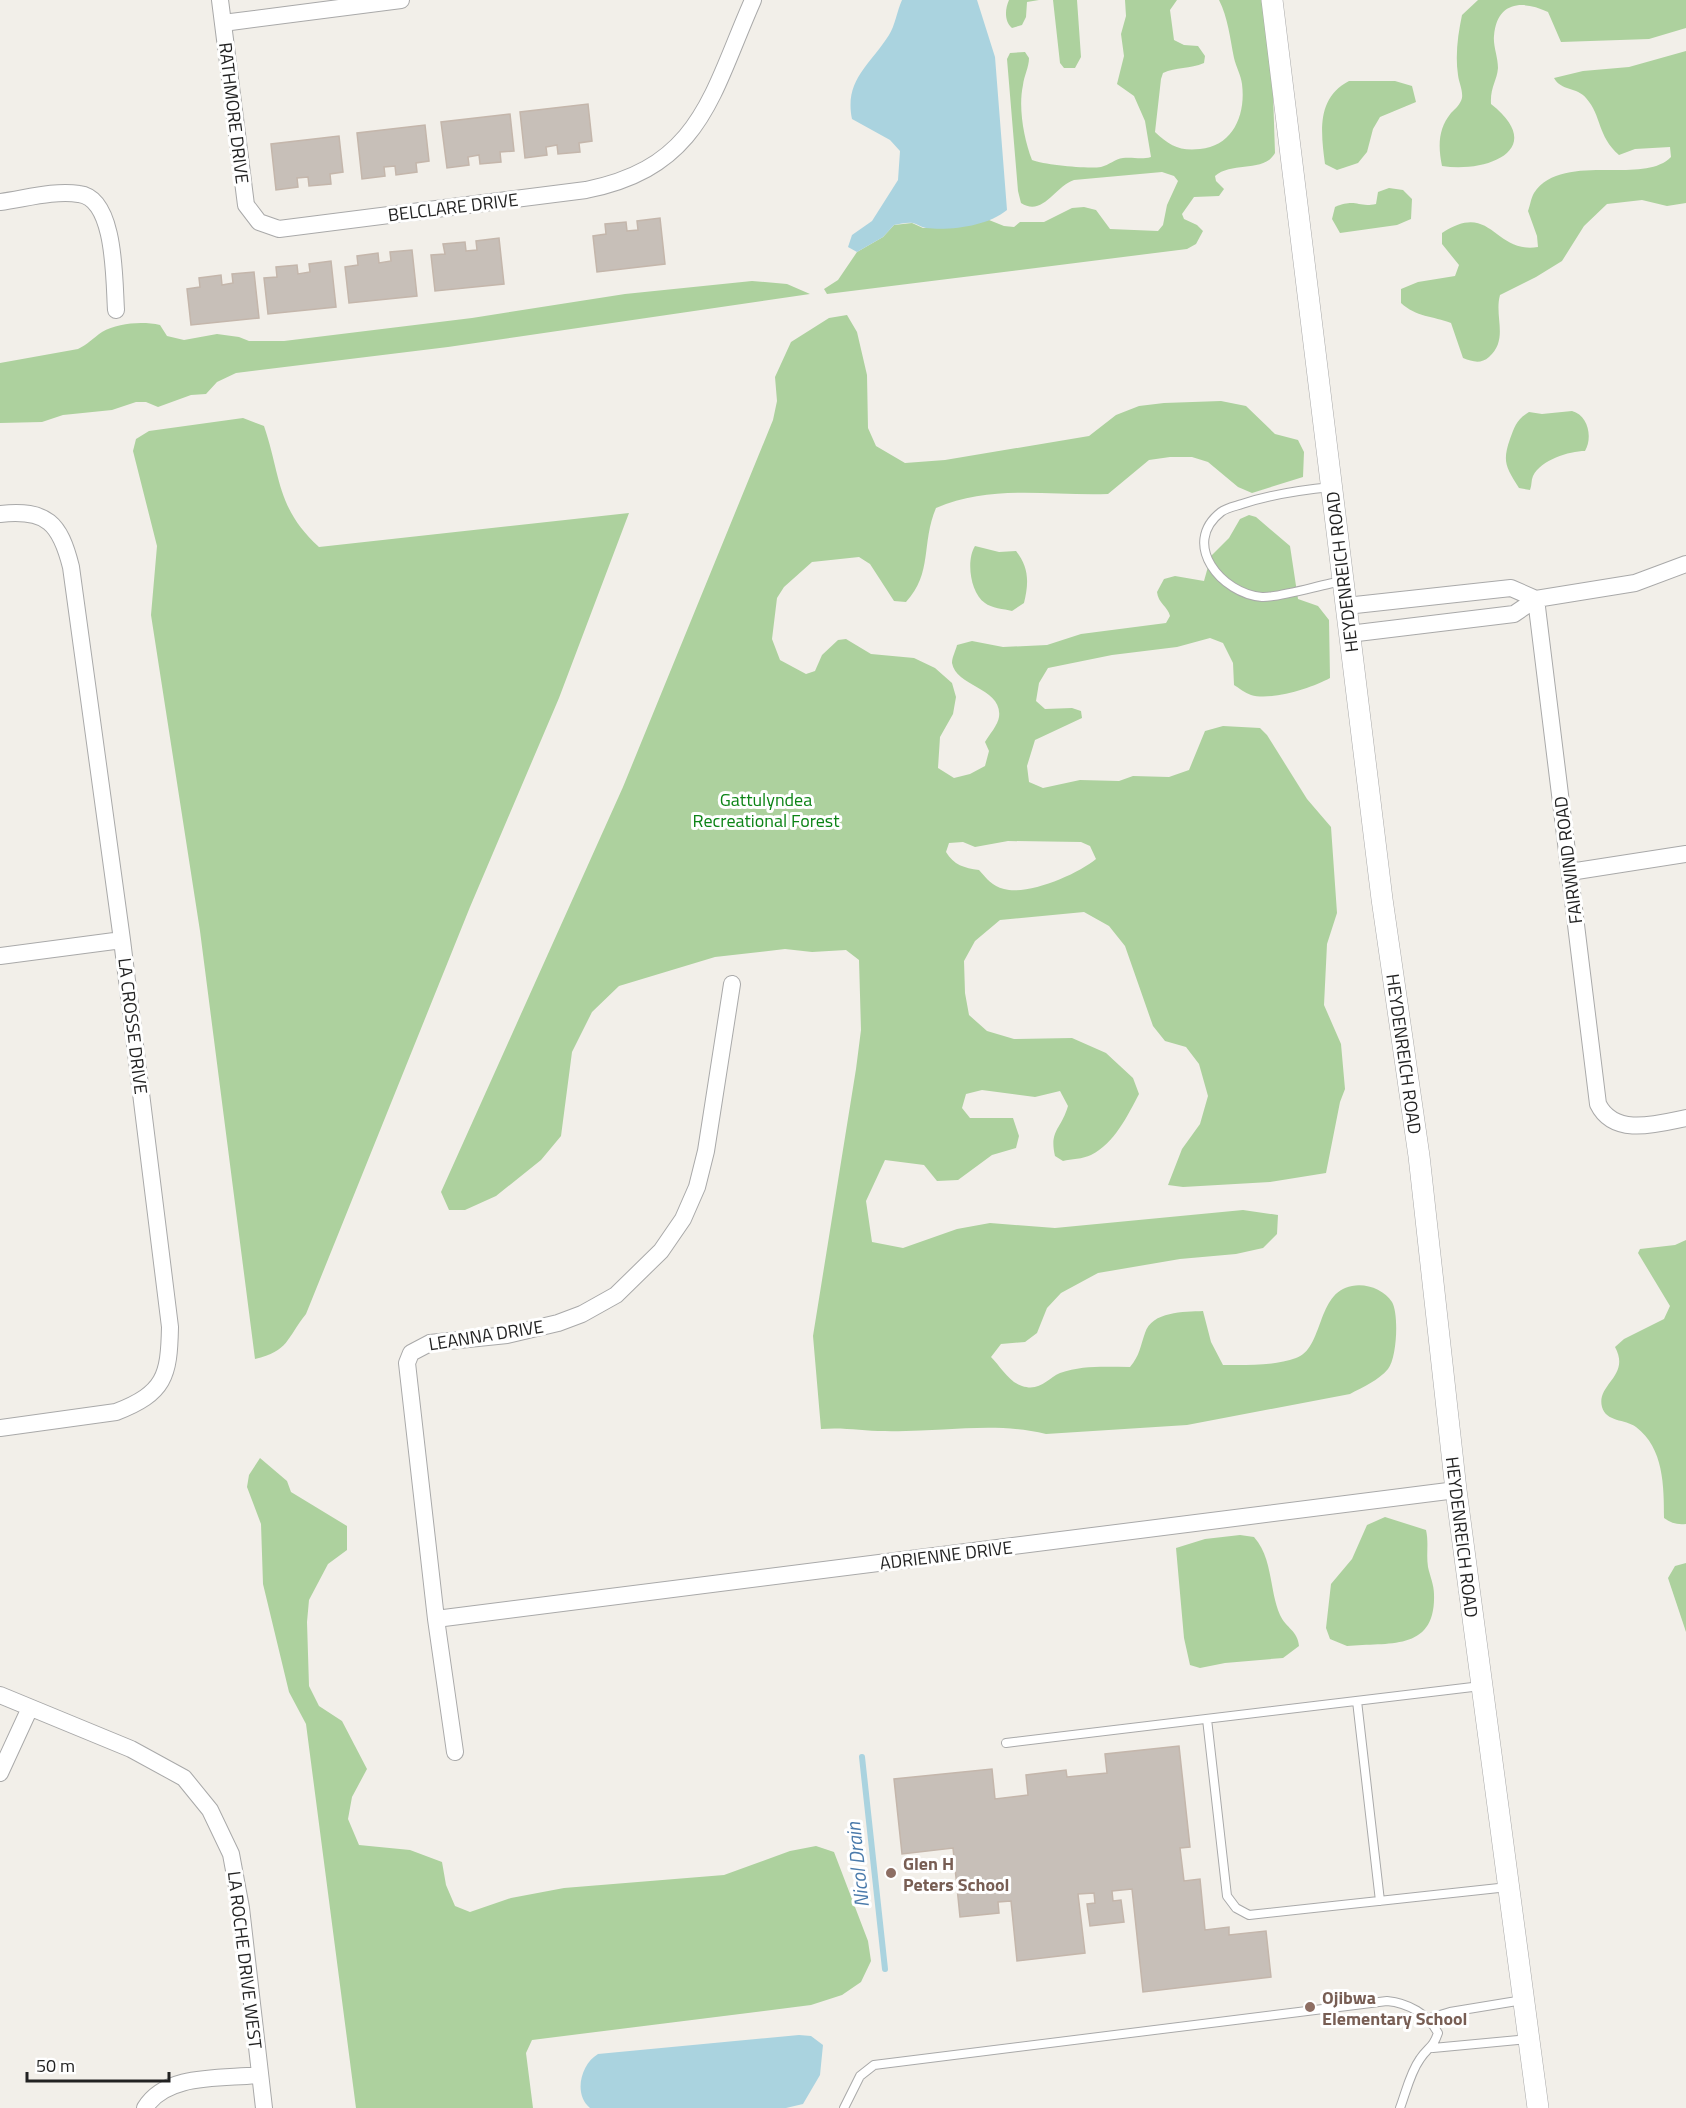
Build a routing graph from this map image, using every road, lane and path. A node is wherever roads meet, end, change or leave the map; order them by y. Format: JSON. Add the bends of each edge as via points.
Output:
{"nodes":[{"id":1,"x":220,"y":0,"type":"edge"},
{"id":2,"x":402,"y":0,"type":"edge"},
{"id":3,"x":753,"y":0,"type":"edge"},
{"id":4,"x":1272,"y":0,"type":"edge"},
{"id":5,"x":223,"y":23,"type":"junction"},
{"id":6,"x":0,"y":202,"type":"edge"},
{"id":7,"x":259,"y":222,"type":"joint"},
{"id":8,"x":116,"y":310,"type":"dead end"},
{"id":9,"x":1332,"y":487,"type":"junction"},
{"id":10,"x":0,"y":514,"type":"edge"},
{"id":11,"x":1686,"y":564,"type":"edge"},
{"id":12,"x":1343,"y":581,"type":"junction"},
{"id":13,"x":1536,"y":599,"type":"junction"},
{"id":14,"x":1346,"y":606,"type":"junction"},
{"id":15,"x":1349,"y":634,"type":"junction"},
{"id":16,"x":1686,"y":854,"type":"edge"},
{"id":17,"x":1570,"y":872,"type":"junction"},
{"id":18,"x":122,"y":940,"type":"junction"},
{"id":19,"x":0,"y":956,"type":"edge"},
{"id":20,"x":732,"y":984,"type":"dead end"},
{"id":21,"x":1686,"y":1118,"type":"edge"},
{"id":22,"x":0,"y":1428,"type":"edge"},
{"id":23,"x":1456,"y":1490,"type":"junction"},
{"id":24,"x":436,"y":1619,"type":"junction"},
{"id":25,"x":1482,"y":1686,"type":"junction"},
{"id":26,"x":0,"y":1695,"type":"edge"},
{"id":27,"x":1357,"y":1701,"type":"junction"},
{"id":28,"x":29,"y":1710,"type":"junction"},
{"id":29,"x":1207,"y":1719,"type":"junction"},
{"id":30,"x":1006,"y":1743,"type":"dead end"},
{"id":31,"x":454,"y":1752,"type":"dead end"},
{"id":32,"x":0,"y":1773,"type":"edge"},
{"id":33,"x":1508,"y":1887,"type":"junction"},
{"id":34,"x":1380,"y":1900,"type":"junction"},
{"id":35,"x":1524,"y":2000,"type":"junction"},
{"id":36,"x":1430,"y":2018,"type":"junction"},
{"id":37,"x":1528,"y":2038,"type":"junction"},
{"id":38,"x":1433,"y":2048,"type":"junction"},
{"id":39,"x":259,"y":2075,"type":"junction"},
{"id":40,"x":145,"y":2108,"type":"edge"},
{"id":41,"x":264,"y":2108,"type":"edge"},
{"id":42,"x":844,"y":2108,"type":"edge"},
{"id":43,"x":1400,"y":2108,"type":"edge"},
{"id":44,"x":1538,"y":2108,"type":"edge"}],
"edges":[{"from":1,"to":5,"type":"street","name":"RATHMORE DRIVE"},
{"from":2,"to":5,"type":"street"},
{"from":3,"to":7,"type":"street","name":"BELCLARE DRIVE","via":[[700,118],[677,148],[645,172],[586,190],[279,229]]},
{"from":4,"to":9,"type":"street","name":"HEYDENREICH ROAD"},
{"from":5,"to":7,"type":"street","name":"RATHMORE DRIVE","via":[[246,206]]},
{"from":6,"to":8,"type":"street","via":[[80,194],[95,201],[104,216],[110,242]]},
{"from":9,"to":12,"type":"street","name":"HEYDENREICH ROAD"},
{"from":9,"to":12,"type":"lane","via":[[1284,491],[1222,511],[1207,527],[1206,561],[1234,590],[1263,597]]},
{"from":10,"to":18,"type":"street","name":"LA CROSSE DRIVE","via":[[40,516],[51,522],[65,543]]},
{"from":11,"to":13,"type":"street","via":[[1635,583]]},
{"from":12,"to":14,"type":"street","name":"HEYDENREICH ROAD"},
{"from":13,"to":14,"type":"street","via":[[1511,588]]},
{"from":13,"to":15,"type":"street","via":[[1514,614]]},
{"from":13,"to":17,"type":"street","name":"FAIRWIND ROAD"},
{"from":14,"to":15,"type":"street","name":"HEYDENREICH ROAD"},
{"from":15,"to":23,"type":"street","name":"HEYDENREICH ROAD","via":[[1419,1156]]},
{"from":16,"to":17,"type":"street"},
{"from":17,"to":21,"type":"street","name":"FAIRWIND ROAD","via":[[1598,1104],[1607,1118],[1617,1123],[1633,1125]]},
{"from":18,"to":19,"type":"street"},
{"from":18,"to":22,"type":"street","name":"LA CROSSE DRIVE","via":[[170,1327],[169,1362],[152,1393],[133,1406],[116,1412]]},
{"from":20,"to":24,"type":"street","name":"LEANNA DRIVE","via":[[697,1187],[661,1251],[623,1289],[582,1314],[507,1335],[430,1343],[411,1353],[406,1363]]},
{"from":23,"to":24,"type":"street","name":"ADRIENNE DRIVE"},
{"from":23,"to":25,"type":"street","name":"HEYDENREICH ROAD"},
{"from":24,"to":31,"type":"street","name":"LEANNA DRIVE"},
{"from":25,"to":27,"type":"lane"},
{"from":25,"to":33,"type":"street","name":"HEYDENREICH ROAD"},
{"from":26,"to":28,"type":"street","name":"LA ROCHE DRIVE WEST"},
{"from":27,"to":29,"type":"lane"},
{"from":27,"to":34,"type":"lane"},
{"from":28,"to":32,"type":"street"},
{"from":28,"to":39,"type":"street","name":"LA ROCHE DRIVE WEST","via":[[131,1749],[184,1778],[210,1810],[231,1854],[241,1908]]},
{"from":29,"to":30,"type":"lane"},
{"from":29,"to":34,"type":"lane","via":[[1227,1896],[1236,1908],[1249,1915]]},
{"from":33,"to":34,"type":"lane"},
{"from":33,"to":35,"type":"street","name":"HEYDENREICH ROAD"},
{"from":35,"to":36,"type":"lane"},
{"from":35,"to":37,"type":"street","name":"HEYDENREICH ROAD"},
{"from":36,"to":38,"type":"lane","via":[[1438,2033]]},
{"from":36,"to":42,"type":"lane","via":[[1401,2002],[1387,2001],[874,2066],[860,2076]]},
{"from":37,"to":38,"type":"lane"},
{"from":37,"to":44,"type":"street","name":"HEYDENREICH ROAD"},
{"from":38,"to":43,"type":"lane","via":[[1420,2058]]},
{"from":39,"to":40,"type":"street","via":[[164,2088]]},
{"from":39,"to":41,"type":"street","name":"LA ROCHE DRIVE WEST"}]}
